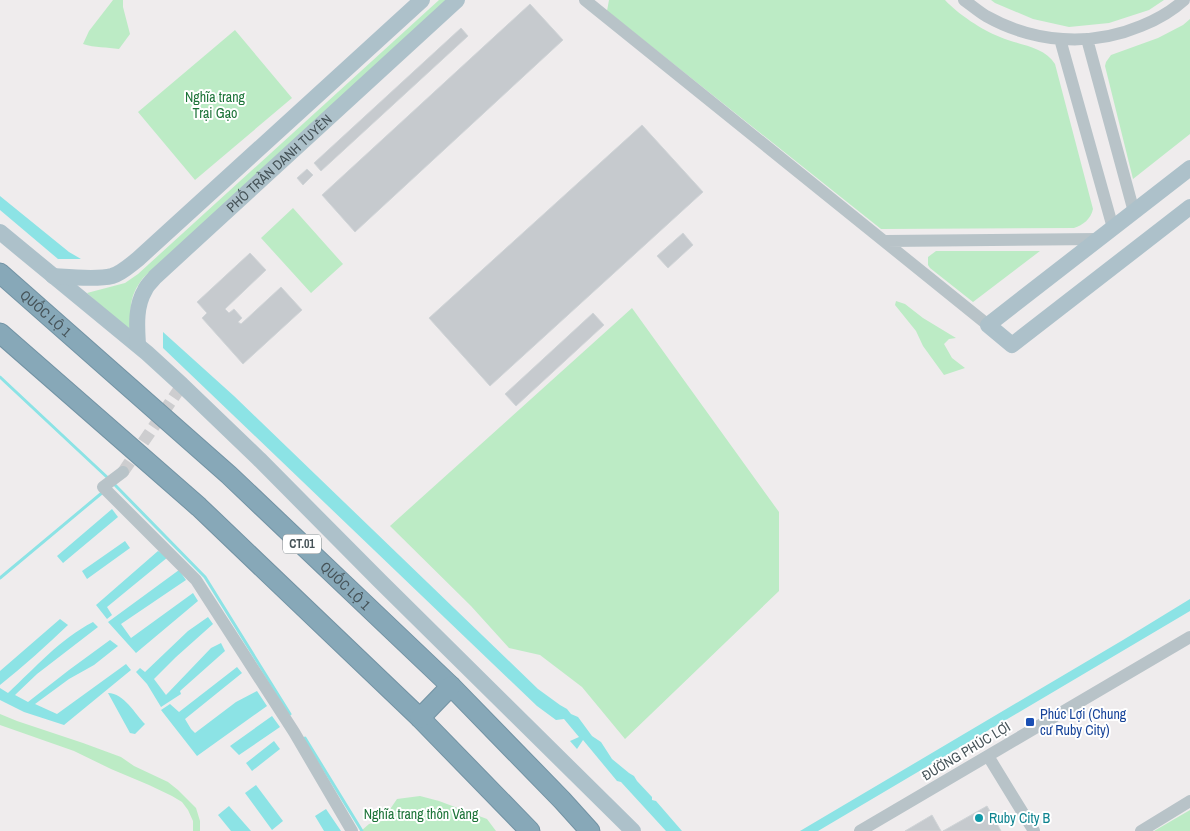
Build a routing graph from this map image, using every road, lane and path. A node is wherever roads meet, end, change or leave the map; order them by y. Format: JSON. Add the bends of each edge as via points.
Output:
{"nodes":[{"id":1,"x":422,"y":0,"type":"edge"},
{"id":2,"x":457,"y":0,"type":"edge"},
{"id":3,"x":586,"y":0,"type":"edge"},
{"id":4,"x":964,"y":0,"type":"edge"},
{"id":5,"x":1184,"y":0,"type":"edge"},
{"id":6,"x":597,"y":5,"type":"edge"},
{"id":7,"x":1060,"y":39,"type":"junction"},
{"id":8,"x":1087,"y":39,"type":"junction"},
{"id":9,"x":1190,"y":168,"type":"edge"},
{"id":10,"x":1190,"y":207,"type":"edge"},
{"id":11,"x":1134,"y":212,"type":"junction"},
{"id":12,"x":1113,"y":228,"type":"junction"},
{"id":13,"x":0,"y":232,"type":"edge"},
{"id":14,"x":1099,"y":239,"type":"junction"},
{"id":15,"x":886,"y":241,"type":"junction"},
{"id":16,"x":0,"y":273,"type":"edge"},
{"id":17,"x":52,"y":276,"type":"junction"},
{"id":18,"x":988,"y":325,"type":"junction"},
{"id":19,"x":0,"y":333,"type":"edge"},
{"id":20,"x":138,"y":345,"type":"junction"},
{"id":21,"x":123,"y":472,"type":"tunnel mouth"},
{"id":22,"x":1190,"y":636,"type":"edge"},
{"id":23,"x":451,"y":686,"type":"junction"},
{"id":24,"x":420,"y":718,"type":"junction"},
{"id":25,"x":988,"y":756,"type":"junction"},
{"id":26,"x":1190,"y":801,"type":"edge"},
{"id":27,"x":352,"y":831,"type":"edge"},
{"id":28,"x":530,"y":831,"type":"edge"},
{"id":29,"x":590,"y":831,"type":"edge"},
{"id":30,"x":633,"y":831,"type":"edge"},
{"id":31,"x":860,"y":831,"type":"edge"},
{"id":32,"x":1034,"y":831,"type":"edge"},
{"id":33,"x":1141,"y":831,"type":"edge"}],
"edges":[{"from":1,"to":17,"type":"main road","name":"PHỐ TRẦN DANH TUYÊN","via":[[123,271],[101,277]]},
{"from":2,"to":20,"type":"main road","name":"PHỐ TRẦN DANH TUYÊN","via":[[155,277],[145,290],[138,310]]},
{"from":3,"to":6,"type":"street"},
{"from":4,"to":7,"type":"street","via":[[1011,29]]},
{"from":5,"to":8,"type":"street","via":[[1154,21],[1127,32]]},
{"from":6,"to":15,"type":"street"},
{"from":7,"to":8,"type":"street"},
{"from":7,"to":12,"type":"street"},
{"from":8,"to":11,"type":"street"},
{"from":9,"to":11,"type":"main road"},
{"from":10,"to":18,"type":"main road","via":[[1012,345]]},
{"from":11,"to":12,"type":"main road"},
{"from":12,"to":14,"type":"main road"},
{"from":13,"to":17,"type":"main road"},
{"from":14,"to":15,"type":"street"},
{"from":14,"to":18,"type":"main road"},
{"from":15,"to":18,"type":"street"},
{"from":16,"to":23,"type":"highway","name":"QUỐC LỘ 1","number":"CT.01","via":[[229,474]]},
{"from":17,"to":20,"type":"main road"},
{"from":19,"to":24,"type":"highway","via":[[198,507]]},
{"from":20,"to":30,"type":"main road","via":[[259,458]]},
{"from":21,"to":27,"type":"street","via":[[103,486],[196,580],[294,732]]},
{"from":22,"to":25,"type":"street","name":"ĐƯỜNG PHÚC LỢI"},
{"from":23,"to":24,"type":"highway"},
{"from":23,"to":29,"type":"highway","name":"QUỐC LỘ 1","number":"CT.01"},
{"from":24,"to":28,"type":"highway"},
{"from":25,"to":31,"type":"street","name":"ĐƯỜNG PHÚC LỢI"},
{"from":25,"to":32,"type":"street"},
{"from":26,"to":33,"type":"street"}]}
